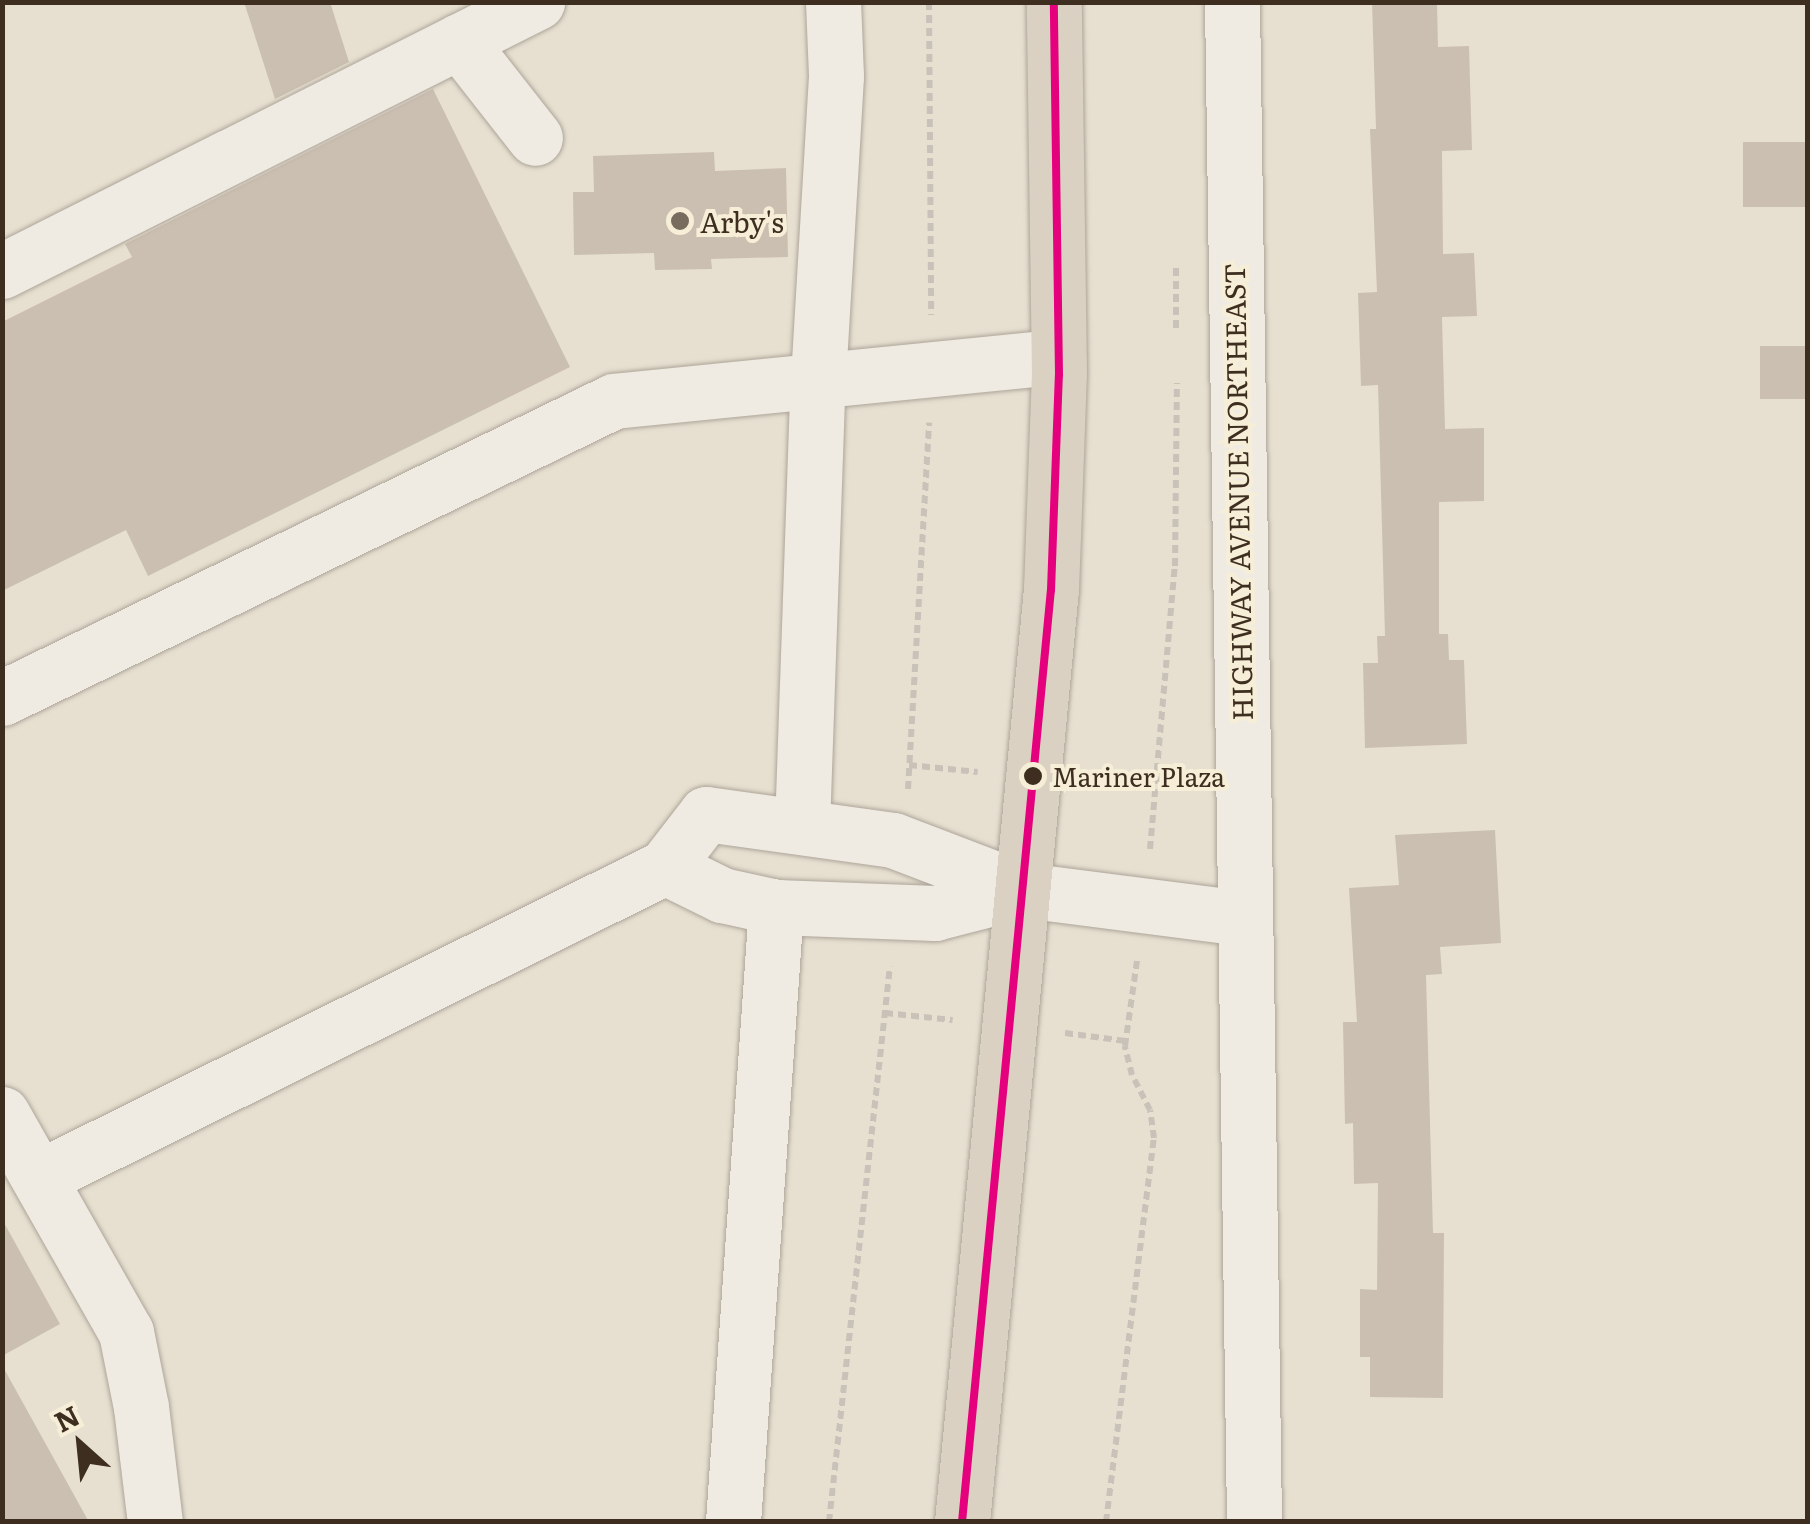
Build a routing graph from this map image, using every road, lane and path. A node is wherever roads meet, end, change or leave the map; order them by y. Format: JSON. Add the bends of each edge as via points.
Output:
{"nodes":[{"id":1,"x":537,"y":2,"type":"edge"},
{"id":2,"x":833,"y":2,"type":"edge"},
{"id":3,"x":929,"y":2,"type":"edge"},
{"id":4,"x":1054,"y":2,"type":"edge"},
{"id":5,"x":1232,"y":2,"type":"edge"},
{"id":6,"x":459,"y":41,"type":"junction"},
{"id":7,"x":536,"y":138,"type":"dead end"},
{"id":8,"x":1176,"y":264,"type":"dead end"},
{"id":9,"x":2,"y":270,"type":"edge"},
{"id":10,"x":1176,"y":337,"type":"dead end"},
{"id":11,"x":1058,"y":357,"type":"junction"},
{"id":12,"x":932,"y":368,"type":"junction"},
{"id":13,"x":1178,"y":374,"type":"dead end"},
{"id":14,"x":818,"y":379,"type":"junction"},
{"id":15,"x":2,"y":698,"type":"edge"},
{"id":16,"x":802,"y":827,"type":"junction"},
{"id":17,"x":904,"y":844,"type":"junction"},
{"id":18,"x":665,"y":867,"type":"junction"},
{"id":19,"x":1024,"y":890,"type":"junction"},
{"id":20,"x":1145,"y":906,"type":"junction"},
{"id":21,"x":776,"y":907,"type":"junction"},
{"id":22,"x":896,"y":912,"type":"junction"},
{"id":23,"x":1242,"y":918,"type":"junction"},
{"id":24,"x":2,"y":1114,"type":"edge"},
{"id":25,"x":40,"y":1177,"type":"junction"},
{"id":26,"x":155,"y":1522,"type":"edge"},
{"id":27,"x":733,"y":1522,"type":"edge"},
{"id":28,"x":830,"y":1522,"type":"edge"},
{"id":29,"x":962,"y":1522,"type":"edge"},
{"id":30,"x":1106,"y":1522,"type":"edge"},
{"id":31,"x":1254,"y":1522,"type":"edge"}],
"edges":[{"from":1,"to":6,"type":"street"},
{"from":2,"to":14,"type":"street","via":[[836,76]]},
{"from":3,"to":12,"type":"path"},
{"from":4,"to":11,"type":"highway"},
{"from":5,"to":23,"type":"street","name":"HIGHWAY AVENUE NORTHEAST"},
{"from":6,"to":7,"type":"street"},
{"from":6,"to":9,"type":"street"},
{"from":8,"to":10,"type":"path"},
{"from":11,"to":12,"type":"street"},
{"from":11,"to":19,"type":"highway","via":[[1051,590]]},
{"from":12,"to":14,"type":"street"},
{"from":12,"to":17,"type":"path"},
{"from":13,"to":20,"type":"path","via":[[1176,566]]},
{"from":14,"to":15,"type":"street","via":[[614,401]]},
{"from":14,"to":16,"type":"street"},
{"from":16,"to":17,"type":"street"},
{"from":16,"to":18,"type":"street","via":[[706,814]]},
{"from":17,"to":19,"type":"street"},
{"from":18,"to":21,"type":"street","via":[[722,894]]},
{"from":18,"to":25,"type":"street"},
{"from":19,"to":20,"type":"street"},
{"from":19,"to":22,"type":"street","via":[[936,913]]},
{"from":19,"to":29,"type":"highway"},
{"from":20,"to":23,"type":"street"},
{"from":20,"to":30,"type":"path","via":[[1125,1046],[1154,1138]]},
{"from":21,"to":22,"type":"street"},
{"from":21,"to":27,"type":"street"},
{"from":22,"to":28,"type":"path"},
{"from":23,"to":31,"type":"street","name":"HIGHWAY AVENUE NORTHEAST"},
{"from":24,"to":25,"type":"street"},
{"from":25,"to":26,"type":"street","via":[[126,1332]]}]}
